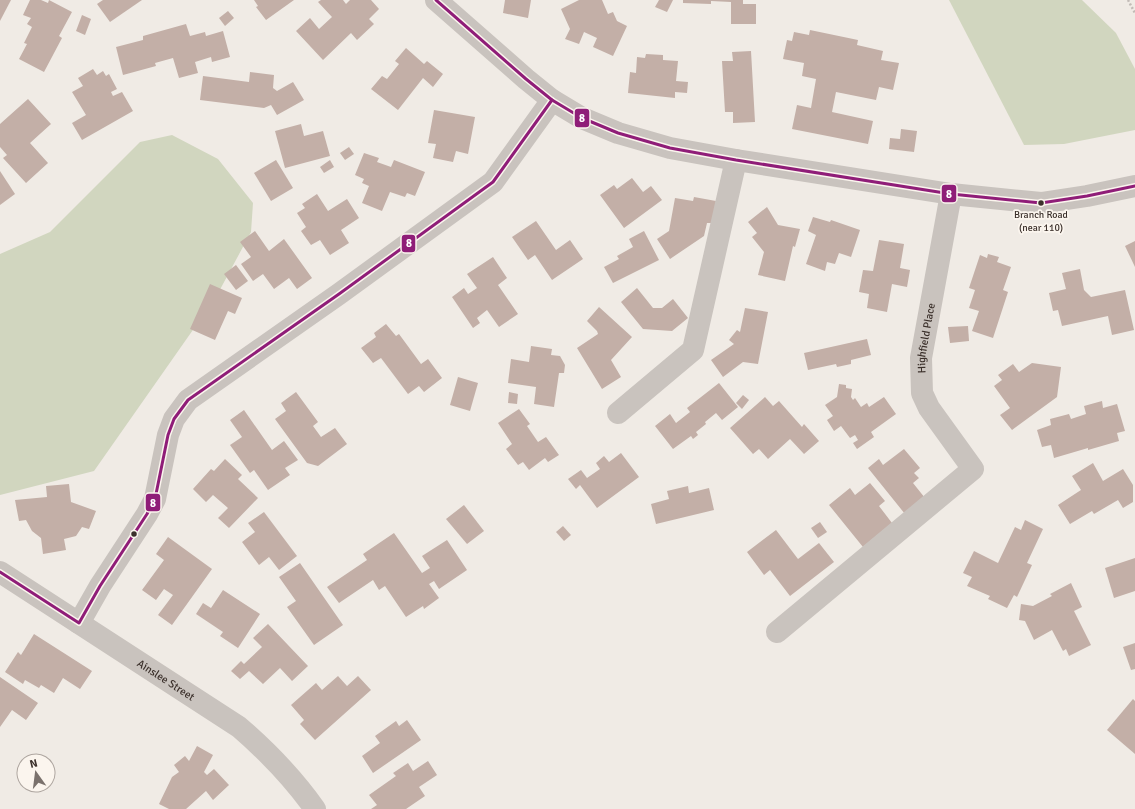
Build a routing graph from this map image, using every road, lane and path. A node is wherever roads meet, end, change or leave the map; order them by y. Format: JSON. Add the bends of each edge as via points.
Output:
{"nodes":[{"id":1,"x":436,"y":0,"type":"edge"},
{"id":2,"x":1128,"y":0,"type":"edge"},
{"id":3,"x":1135,"y":13,"type":"edge"},
{"id":4,"x":552,"y":100,"type":"junction"},
{"id":5,"x":736,"y":160,"type":"junction"},
{"id":6,"x":1135,"y":186,"type":"edge"},
{"id":7,"x":951,"y":194,"type":"junction"},
{"id":8,"x":618,"y":413,"type":"dead end"},
{"id":9,"x":0,"y":572,"type":"edge"},
{"id":10,"x":79,"y":623,"type":"junction"},
{"id":11,"x":777,"y":632,"type":"dead end"},
{"id":12,"x":315,"y":809,"type":"edge"}],
"edges":[{"from":1,"to":4,"type":"street"},
{"from":2,"to":3,"type":"path"},
{"from":4,"to":5,"type":"street","via":[[582,118],[618,133],[670,148]]},
{"from":4,"to":10,"type":"street","via":[[493,182],[188,400],[174,419],[168,435],[155,499]]},
{"from":5,"to":7,"type":"street"},
{"from":5,"to":8,"type":"street","via":[[693,350]]},
{"from":6,"to":7,"type":"street","via":[[1041,203]]},
{"from":7,"to":11,"type":"street","name":"Highfield Place","via":[[921,358],[922,393],[929,408],[973,468]]},
{"from":9,"to":10,"type":"street","name":"Ainslee Street"},
{"from":10,"to":12,"type":"street","name":"Ainslee Street","via":[[239,727],[284,769]]}]}
